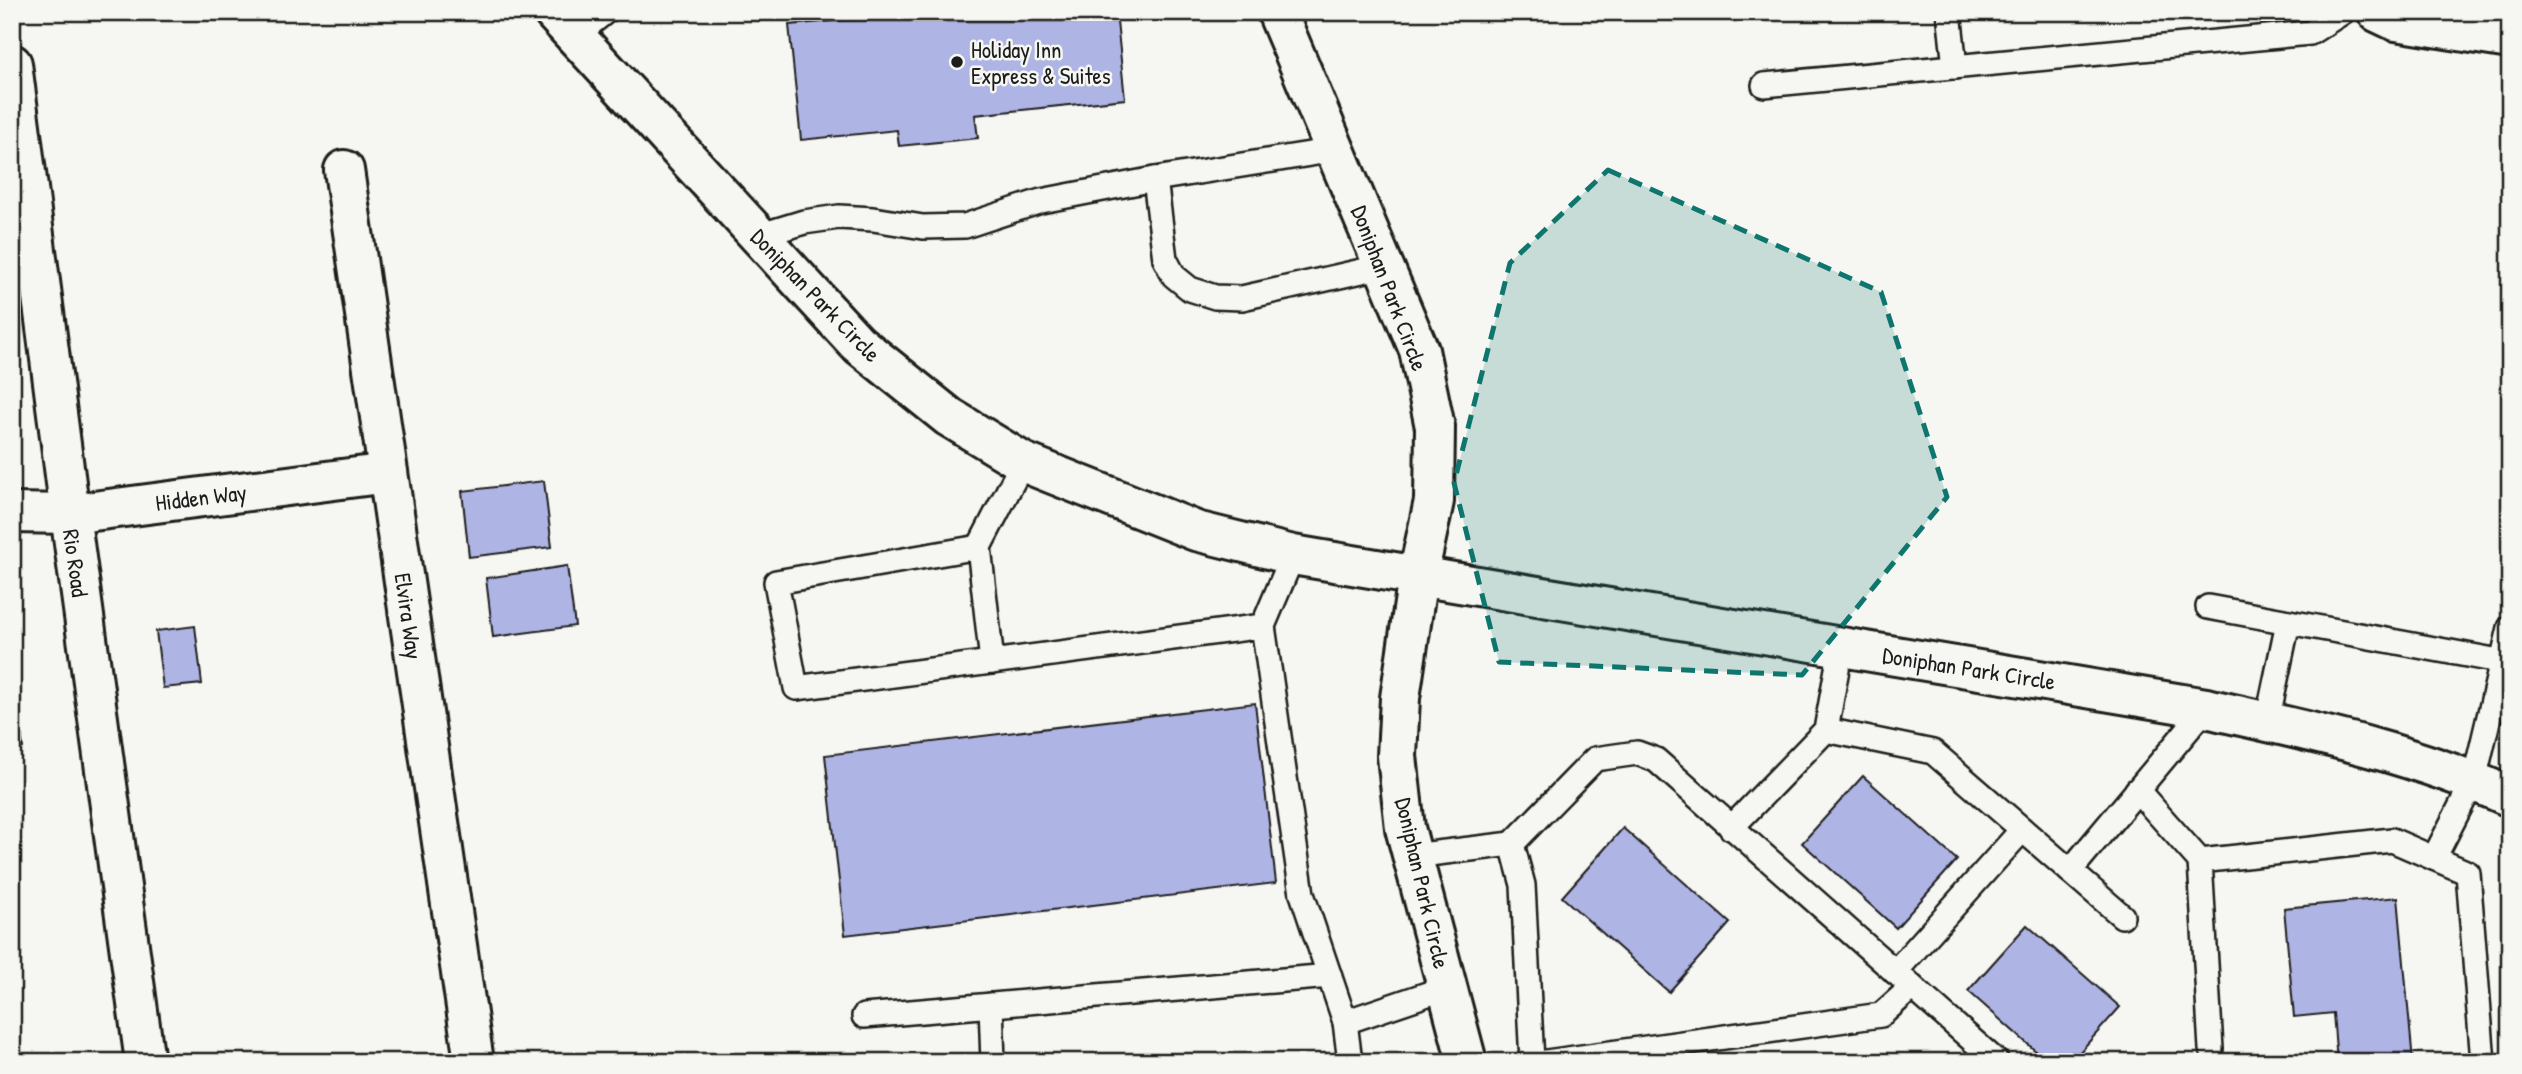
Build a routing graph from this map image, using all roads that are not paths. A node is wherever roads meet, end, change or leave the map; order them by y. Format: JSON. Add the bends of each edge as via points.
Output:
{"nodes":[{"id":1,"x":605,"y":12,"type":"edge"},
{"id":2,"x":1277,"y":12,"type":"edge"},
{"id":3,"x":1949,"y":12,"type":"edge"},
{"id":4,"x":2343,"y":12,"type":"edge"},
{"id":5,"x":2377,"y":12,"type":"edge"},
{"id":6,"x":564,"y":24,"type":"edge"},
{"id":7,"x":2510,"y":39,"type":"edge"},
{"id":8,"x":12,"y":64,"type":"edge"},
{"id":9,"x":1955,"y":67,"type":"junction"},
{"id":10,"x":1764,"y":85,"type":"dead end"},
{"id":11,"x":1335,"y":150,"type":"junction"},
{"id":12,"x":344,"y":170,"type":"dead end"},
{"id":13,"x":1155,"y":179,"type":"junction"},
{"id":14,"x":758,"y":236,"type":"junction"},
{"id":15,"x":1384,"y":266,"type":"junction"},
{"id":16,"x":1023,"y":462,"type":"junction"},
{"id":17,"x":388,"y":473,"type":"junction"},
{"id":18,"x":12,"y":513,"type":"edge"},
{"id":19,"x":70,"y":514,"type":"junction"},
{"id":20,"x":979,"y":547,"type":"junction"},
{"id":21,"x":1293,"y":555,"type":"junction"},
{"id":22,"x":1418,"y":576,"type":"junction"},
{"id":23,"x":2208,"y":607,"type":"dead end"},
{"id":24,"x":2288,"y":622,"type":"junction"},
{"id":25,"x":1263,"y":625,"type":"junction"},
{"id":26,"x":2510,"y":628,"type":"edge"},
{"id":27,"x":1841,"y":647,"type":"junction"},
{"id":28,"x":992,"y":662,"type":"junction"},
{"id":29,"x":2505,"y":662,"type":"edge"},
{"id":30,"x":2206,"y":708,"type":"junction"},
{"id":31,"x":2267,"y":722,"type":"junction"},
{"id":32,"x":1826,"y":730,"type":"junction"},
{"id":33,"x":2473,"y":780,"type":"junction"},
{"id":34,"x":2137,"y":790,"type":"junction"},
{"id":35,"x":2510,"y":797,"type":"edge"},
{"id":36,"x":1731,"y":828,"type":"junction"},
{"id":37,"x":2022,"y":830,"type":"junction"},
{"id":38,"x":1512,"y":844,"type":"junction"},
{"id":39,"x":1412,"y":856,"type":"junction"},
{"id":40,"x":2434,"y":858,"type":"junction"},
{"id":41,"x":2200,"y":861,"type":"junction"},
{"id":42,"x":2070,"y":870,"type":"junction"},
{"id":43,"x":2122,"y":916,"type":"dead end"},
{"id":44,"x":1330,"y":976,"type":"junction"},
{"id":45,"x":1903,"y":979,"type":"junction"},
{"id":46,"x":1448,"y":987,"type":"junction"},
{"id":47,"x":990,"y":1005,"type":"junction"},
{"id":48,"x":864,"y":1016,"type":"dead end"},
{"id":49,"x":1345,"y":1022,"type":"junction"},
{"id":50,"x":2211,"y":1049,"type":"dead end"},
{"id":51,"x":145,"y":1062,"type":"edge"},
{"id":52,"x":474,"y":1062,"type":"edge"},
{"id":53,"x":993,"y":1062,"type":"edge"},
{"id":54,"x":1350,"y":1062,"type":"edge"},
{"id":55,"x":1467,"y":1062,"type":"edge"},
{"id":56,"x":1532,"y":1062,"type":"edge"},
{"id":57,"x":1546,"y":1062,"type":"edge"},
{"id":58,"x":1997,"y":1062,"type":"edge"},
{"id":59,"x":2483,"y":1062,"type":"edge"}],
"edges":[{"from":1,"to":6,"type":"lane"},
{"from":2,"to":11,"type":"street","name":"Doniphan Park Circle"},
{"from":3,"to":9,"type":"lane"},
{"from":4,"to":9,"type":"lane","via":[[2310,33]]},
{"from":5,"to":7,"type":"street","via":[[2396,21]]},
{"from":6,"to":14,"type":"street","name":"Doniphan Park Circle"},
{"from":8,"to":19,"type":"street","name":"Rio Road"},
{"from":9,"to":10,"type":"lane"},
{"from":11,"to":13,"type":"lane"},
{"from":11,"to":15,"type":"street","name":"Doniphan Park Circle"},
{"from":12,"to":17,"type":"street","name":"Elvira Way"},
{"from":13,"to":14,"type":"lane","via":[[1041,201],[965,226],[923,227],[839,217]]},
{"from":13,"to":15,"type":"lane","via":[[1165,259],[1174,276],[1190,289],[1215,297],[1242,298]]},
{"from":14,"to":16,"type":"street","name":"Doniphan Park Circle","via":[[857,344],[949,417]]},
{"from":15,"to":22,"type":"street","name":"Doniphan Park Circle","via":[[1419,350],[1435,427],[1434,501]]},
{"from":16,"to":20,"type":"lane"},
{"from":16,"to":21,"type":"street","name":"Doniphan Park Circle","via":[[1196,531]]},
{"from":17,"to":19,"type":"street","name":"Hidden Way"},
{"from":17,"to":52,"type":"street","name":"Elvira Way"},
{"from":18,"to":19,"type":"street","name":"Hidden Way"},
{"from":19,"to":51,"type":"street","name":"Rio Road"},
{"from":20,"to":28,"type":"lane"},
{"from":20,"to":28,"type":"lane","via":[[776,582],[796,688]]},
{"from":21,"to":22,"type":"street","name":"Doniphan Park Circle"},
{"from":21,"to":25,"type":"lane"},
{"from":22,"to":27,"type":"street","name":"Doniphan Park Circle"},
{"from":22,"to":39,"type":"street","name":"Doniphan Park Circle","via":[[1400,698],[1397,755]]},
{"from":23,"to":24,"type":"lane"},
{"from":24,"to":29,"type":"lane"},
{"from":24,"to":31,"type":"lane"},
{"from":25,"to":28,"type":"lane"},
{"from":25,"to":44,"type":"lane","via":[[1302,894]]},
{"from":26,"to":29,"type":"lane"},
{"from":27,"to":30,"type":"street","name":"Doniphan Park Circle"},
{"from":27,"to":32,"type":"lane"},
{"from":29,"to":33,"type":"lane"},
{"from":30,"to":31,"type":"street","name":"Doniphan Park Circle"},
{"from":30,"to":34,"type":"lane"},
{"from":31,"to":33,"type":"street","name":"Doniphan Park Circle"},
{"from":32,"to":36,"type":"lane"},
{"from":32,"to":37,"type":"lane","via":[[1933,752]]},
{"from":33,"to":35,"type":"street","name":"Doniphan Park Circle"},
{"from":33,"to":40,"type":"lane"},
{"from":34,"to":41,"type":"lane"},
{"from":34,"to":42,"type":"lane"},
{"from":36,"to":38,"type":"lane","via":[[1656,760],[1637,753],[1595,759]]},
{"from":36,"to":45,"type":"lane"},
{"from":37,"to":42,"type":"lane"},
{"from":37,"to":45,"type":"lane"},
{"from":38,"to":39,"type":"lane"},
{"from":38,"to":56,"type":"lane","via":[[1523,885]]},
{"from":39,"to":46,"type":"street","name":"Doniphan Park Circle"},
{"from":40,"to":41,"type":"lane","via":[[2392,840]]},
{"from":40,"to":59,"type":"lane","via":[[2468,873]]},
{"from":41,"to":50,"type":"lane"},
{"from":42,"to":43,"type":"lane"},
{"from":44,"to":47,"type":"lane"},
{"from":44,"to":49,"type":"lane"},
{"from":45,"to":57,"type":"lane","via":[[1881,1014]]},
{"from":45,"to":58,"type":"lane"},
{"from":46,"to":49,"type":"lane"},
{"from":46,"to":55,"type":"street","name":"Doniphan Park Circle"},
{"from":47,"to":48,"type":"lane"},
{"from":47,"to":53,"type":"lane"},
{"from":49,"to":54,"type":"lane"}]}
